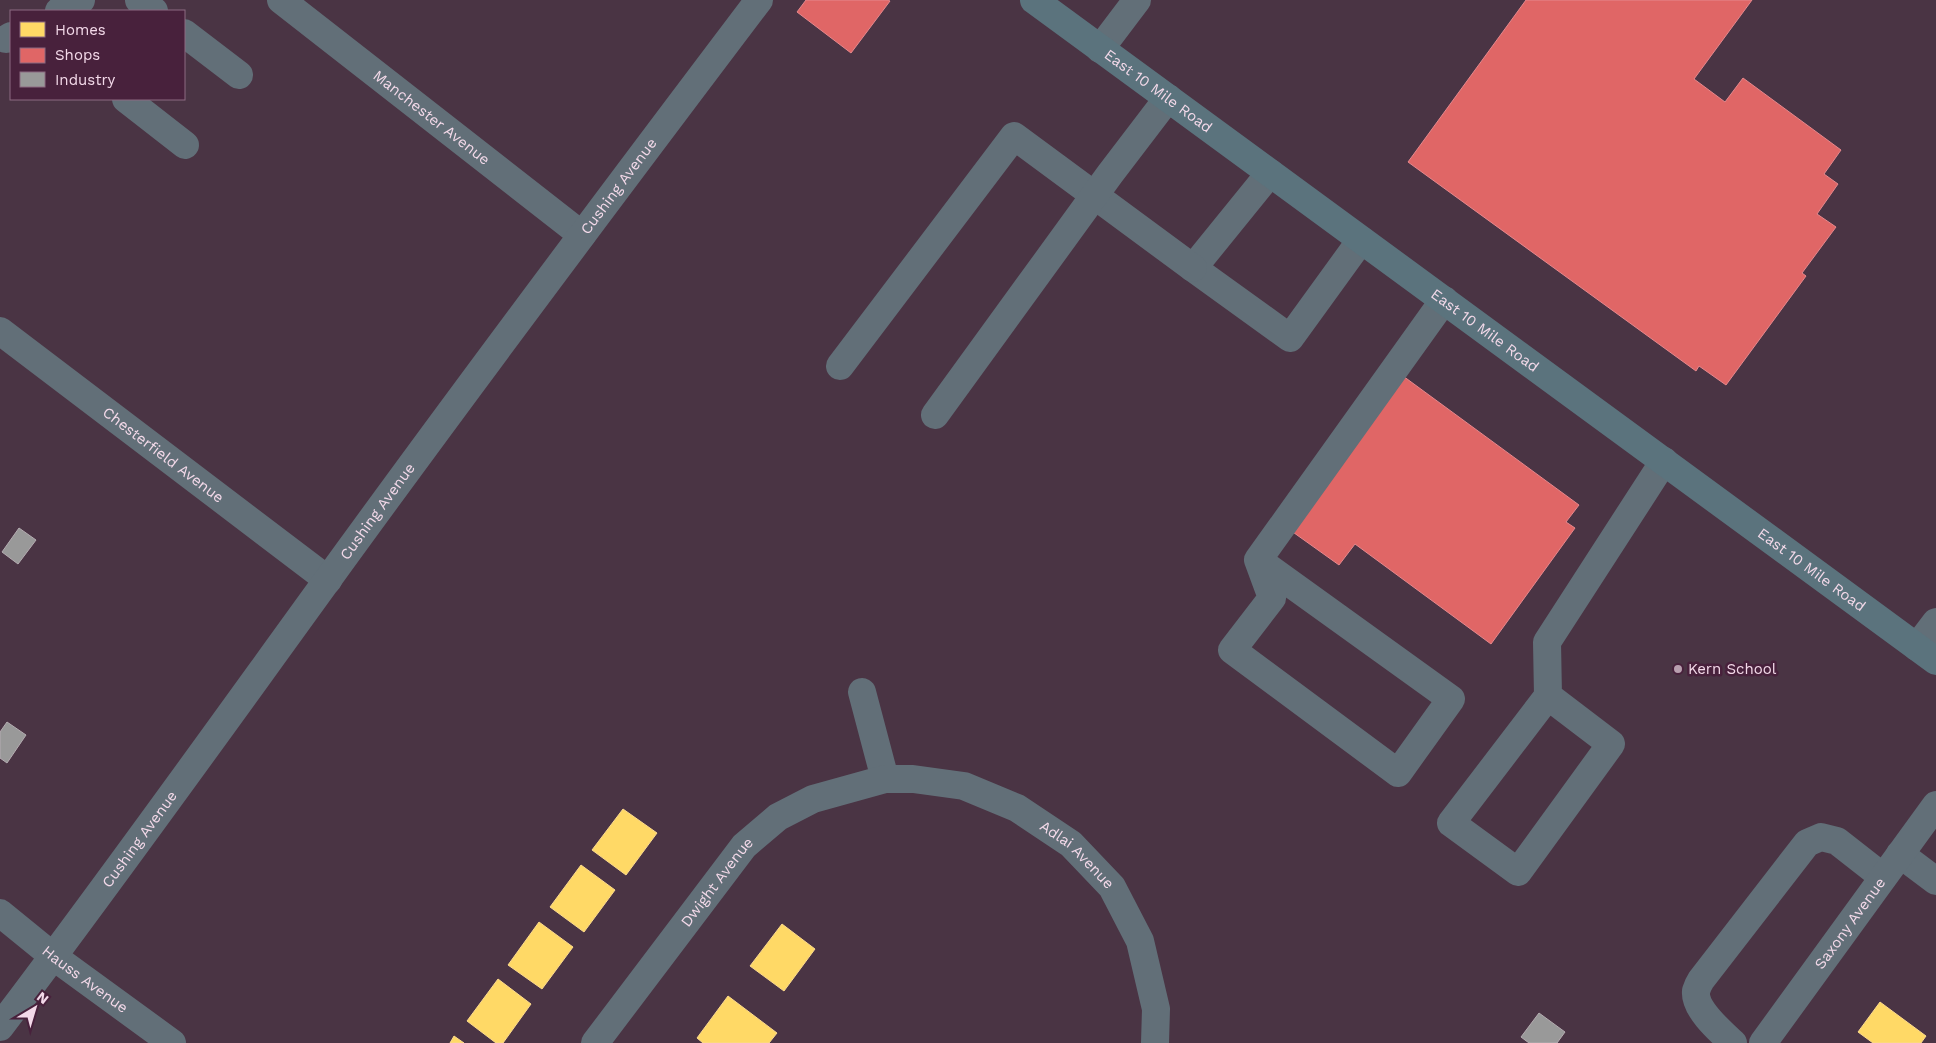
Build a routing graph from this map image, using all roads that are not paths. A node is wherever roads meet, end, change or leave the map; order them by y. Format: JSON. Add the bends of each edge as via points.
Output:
{"nodes":[{"id":1,"x":80,"y":0,"type":"edge"},
{"id":2,"x":139,"y":0,"type":"edge"},
{"id":3,"x":281,"y":0,"type":"edge"},
{"id":4,"x":759,"y":0,"type":"edge"},
{"id":5,"x":1034,"y":0,"type":"edge"},
{"id":6,"x":1137,"y":0,"type":"edge"},
{"id":7,"x":61,"y":10,"type":"edge"},
{"id":8,"x":153,"y":10,"type":"edge"},
{"id":9,"x":185,"y":34,"type":"edge"},
{"id":10,"x":1100,"y":49,"type":"junction"},
{"id":11,"x":239,"y":75,"type":"dead end"},
{"id":12,"x":1168,"y":98,"type":"junction"},
{"id":13,"x":127,"y":100,"type":"edge"},
{"id":14,"x":185,"y":145,"type":"dead end"},
{"id":15,"x":1270,"y":173,"type":"junction"},
{"id":16,"x":1094,"y":195,"type":"junction"},
{"id":17,"x":582,"y":235,"type":"junction"},
{"id":18,"x":1361,"y":240,"type":"junction"},
{"id":19,"x":1194,"y":268,"type":"junction"},
{"id":20,"x":1444,"y":300,"type":"junction"},
{"id":21,"x":0,"y":331,"type":"edge"},
{"id":22,"x":840,"y":366,"type":"dead end"},
{"id":23,"x":935,"y":415,"type":"dead end"},
{"id":24,"x":1664,"y":462,"type":"junction"},
{"id":25,"x":1258,"y":560,"type":"junction"},
{"id":26,"x":328,"y":580,"type":"junction"},
{"id":27,"x":1936,"y":622,"type":"edge"},
{"id":28,"x":1927,"y":654,"type":"edge"},
{"id":29,"x":862,"y":692,"type":"dead end"},
{"id":30,"x":1548,"y":696,"type":"junction"},
{"id":31,"x":885,"y":780,"type":"junction"},
{"id":32,"x":1936,"y":805,"type":"edge"},
{"id":33,"x":1900,"y":854,"type":"junction"},
{"id":34,"x":1883,"y":877,"type":"junction"},
{"id":35,"x":1936,"y":881,"type":"edge"},
{"id":36,"x":0,"y":913,"type":"edge"},
{"id":37,"x":54,"y":957,"type":"junction"},
{"id":38,"x":0,"y":1027,"type":"edge"},
{"id":39,"x":172,"y":1043,"type":"edge"},
{"id":40,"x":595,"y":1043,"type":"edge"},
{"id":41,"x":1155,"y":1043,"type":"edge"},
{"id":42,"x":1733,"y":1043,"type":"edge"},
{"id":43,"x":1763,"y":1043,"type":"edge"}],
"edges":[{"from":1,"to":7,"type":"street"},
{"from":2,"to":8,"type":"street"},
{"from":3,"to":17,"type":"street","name":"Manchester Avenue"},
{"from":4,"to":17,"type":"street","name":"Cushing Avenue"},
{"from":5,"to":10,"type":"main road","name":"East 10 Mile Road"},
{"from":6,"to":10,"type":"street"},
{"from":9,"to":11,"type":"street"},
{"from":10,"to":12,"type":"main road","name":"East 10 Mile Road"},
{"from":12,"to":15,"type":"main road","name":"East 10 Mile Road"},
{"from":12,"to":16,"type":"street"},
{"from":13,"to":14,"type":"street"},
{"from":15,"to":18,"type":"main road","name":"East 10 Mile Road"},
{"from":15,"to":19,"type":"street"},
{"from":16,"to":19,"type":"street"},
{"from":16,"to":22,"type":"street","via":[[1014,136]]},
{"from":16,"to":23,"type":"street"},
{"from":17,"to":26,"type":"street","name":"Cushing Avenue"},
{"from":18,"to":19,"type":"street","via":[[1290,338]]},
{"from":18,"to":20,"type":"main road","name":"East 10 Mile Road"},
{"from":20,"to":24,"type":"main road","name":"East 10 Mile Road"},
{"from":20,"to":25,"type":"street"},
{"from":21,"to":26,"type":"street","name":"Chesterfield Avenue"},
{"from":24,"to":28,"type":"main road","name":"East 10 Mile Road"},
{"from":24,"to":30,"type":"street","via":[[1547,642]]},
{"from":25,"to":25,"type":"street","via":[[1272,598],[1232,650],[1398,773],[1451,700]]},
{"from":26,"to":37,"type":"street","name":"Cushing Avenue"},
{"from":27,"to":28,"type":"street"},
{"from":29,"to":31,"type":"street"},
{"from":30,"to":30,"type":"street","via":[[1451,823],[1518,872],[1611,744]]},
{"from":31,"to":40,"type":"street","name":"Dwight Avenue","via":[[813,799],[778,817],[744,846]]},
{"from":31,"to":41,"type":"street","name":"Adlai Avenue","via":[[964,786],[1017,808],[1071,844],[1112,887],[1140,941],[1156,1009]]},
{"from":32,"to":33,"type":"street","name":"Saxony Avenue"},
{"from":33,"to":34,"type":"street","name":"Saxony Avenue"},
{"from":33,"to":35,"type":"street"},
{"from":34,"to":42,"type":"street","via":[[1837,841],[1821,837],[1807,843],[1701,980],[1696,993],[1700,1007]]},
{"from":34,"to":43,"type":"street","name":"Saxony Avenue"},
{"from":36,"to":37,"type":"street","name":"Hauss Avenue"},
{"from":37,"to":38,"type":"street","name":"Cushing Avenue"},
{"from":37,"to":39,"type":"street","name":"Hauss Avenue"}]}
